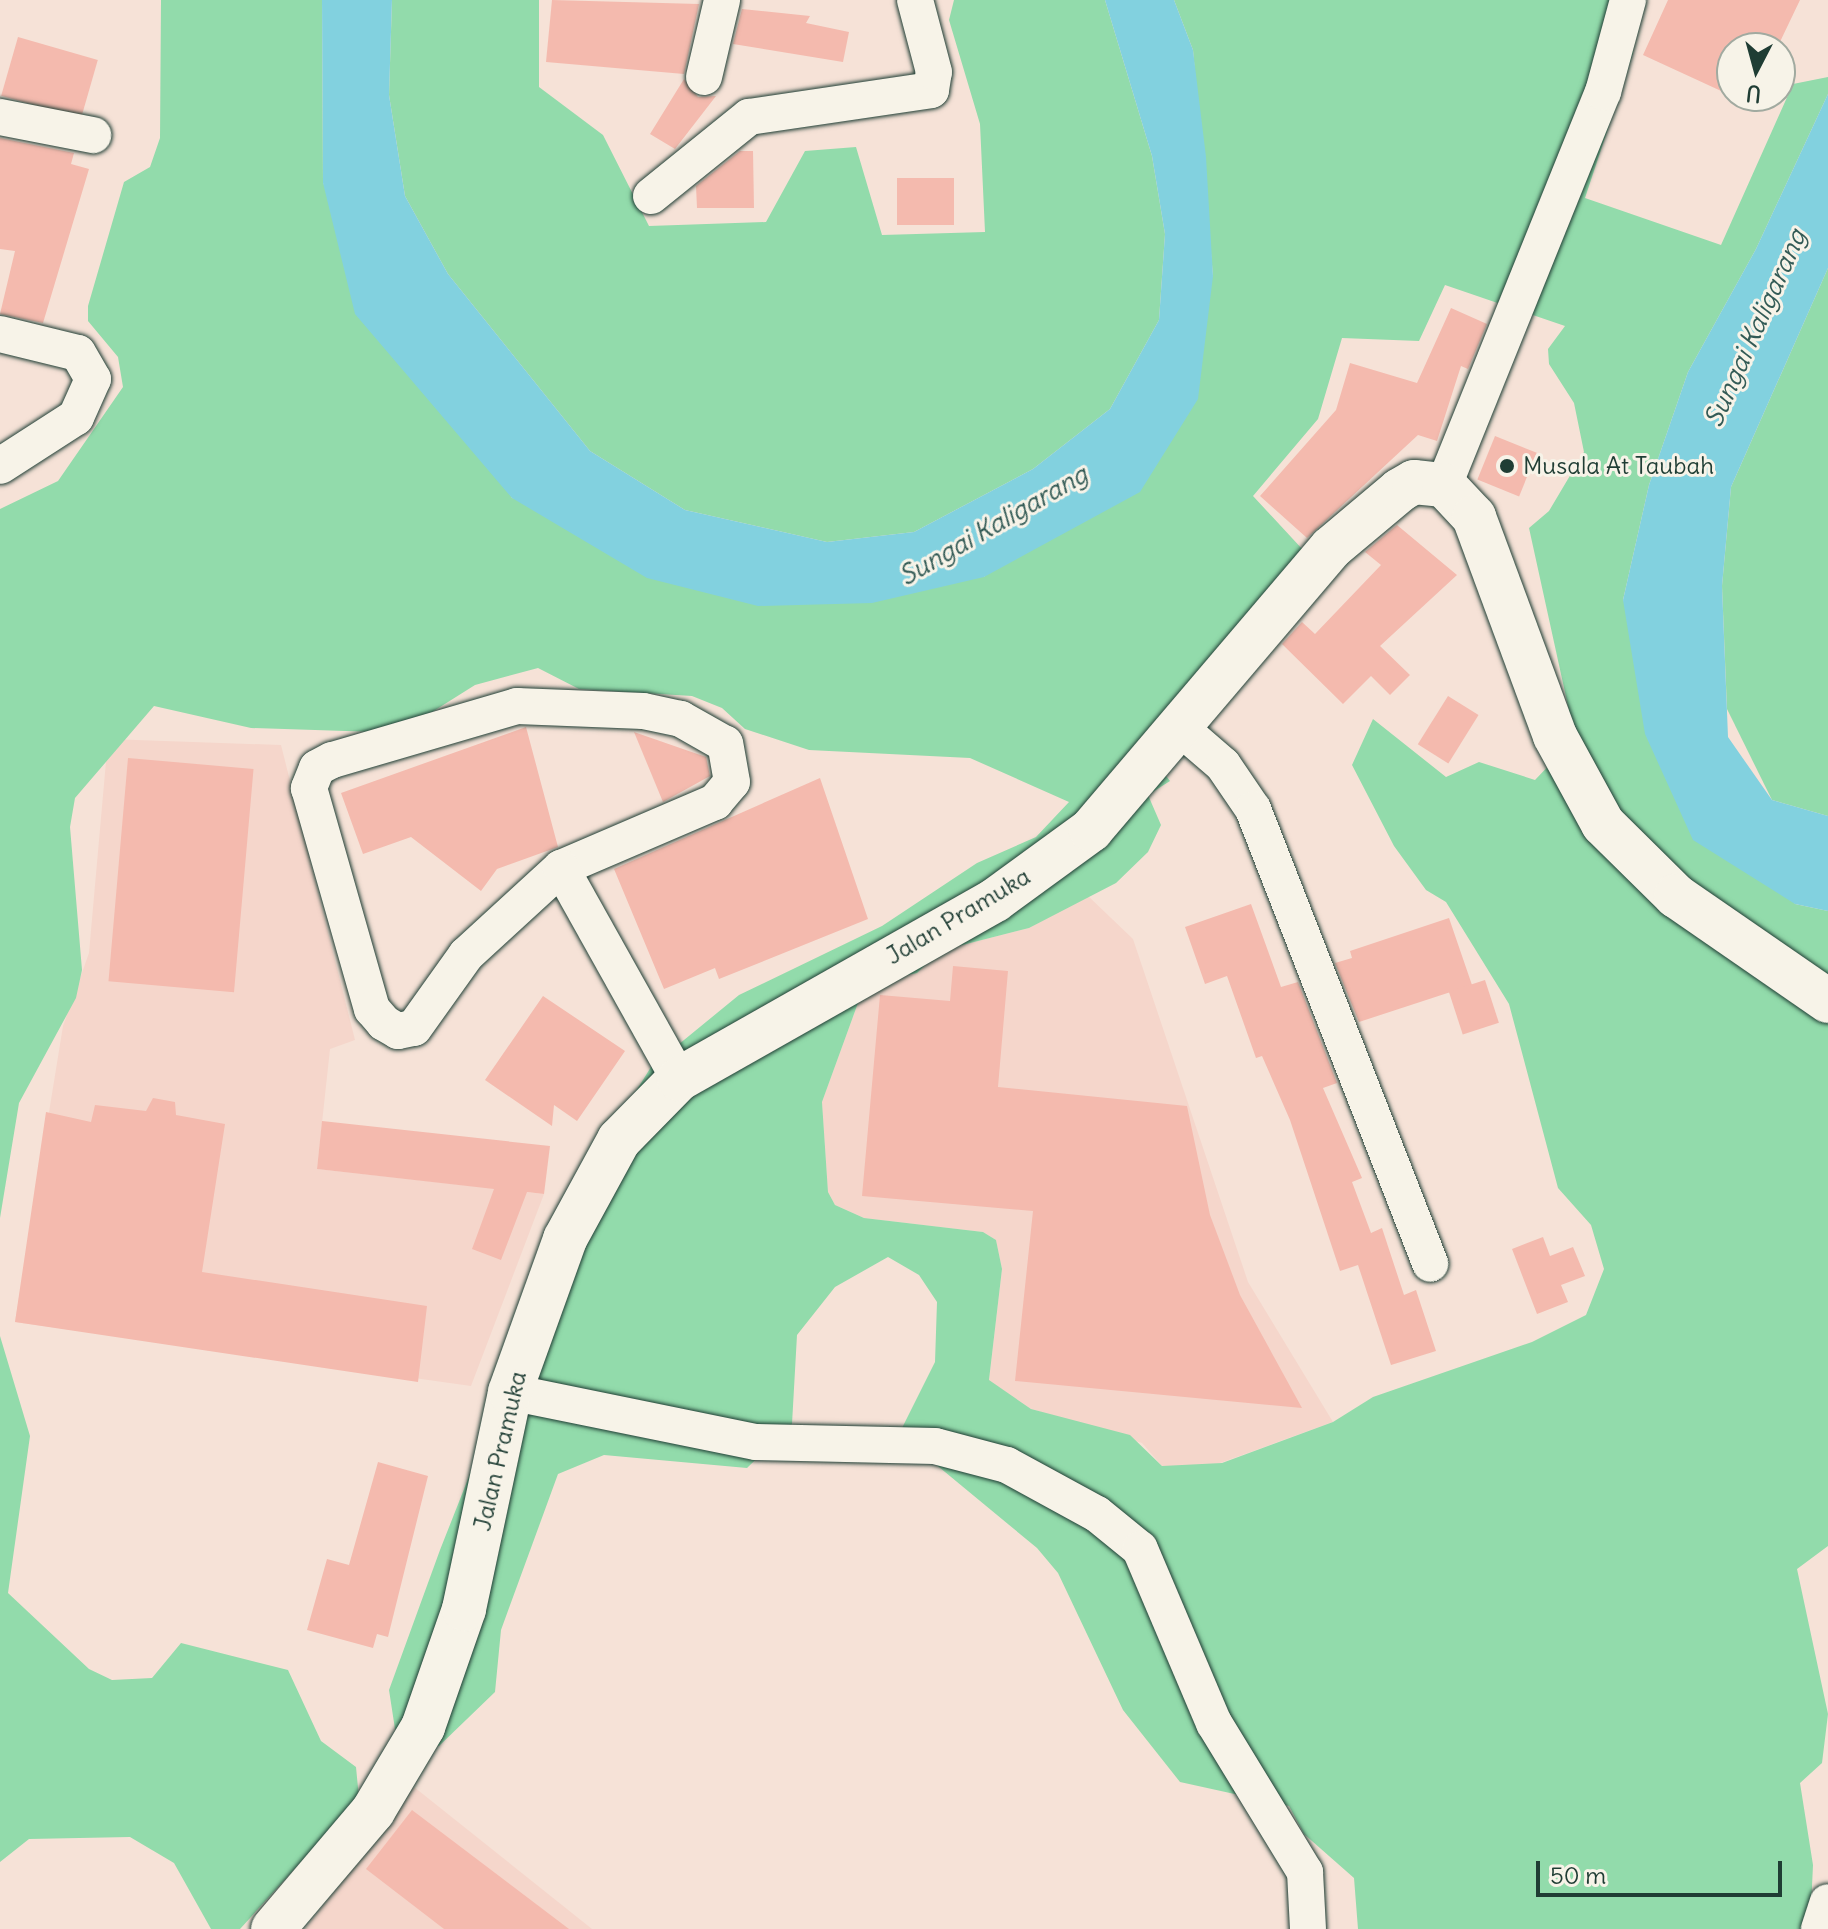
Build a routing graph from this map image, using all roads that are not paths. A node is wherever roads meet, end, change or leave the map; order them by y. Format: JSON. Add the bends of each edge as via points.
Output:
{"nodes":[{"id":1,"x":722,"y":0,"type":"edge"},
{"id":2,"x":915,"y":0,"type":"edge"},
{"id":3,"x":1628,"y":0,"type":"edge"},
{"id":4,"x":704,"y":77,"type":"dead end"},
{"id":5,"x":0,"y":117,"type":"edge"},
{"id":6,"x":93,"y":135,"type":"dead end"},
{"id":7,"x":651,"y":196,"type":"dead end"},
{"id":8,"x":0,"y":334,"type":"edge"},
{"id":9,"x":0,"y":466,"type":"edge"},
{"id":10,"x":1444,"y":485,"type":"junction"},
{"id":11,"x":1179,"y":727,"type":"junction"},
{"id":12,"x":561,"y":868,"type":"junction"},
{"id":13,"x":1828,"y":1001,"type":"edge"},
{"id":14,"x":679,"y":1079,"type":"junction"},
{"id":15,"x":1430,"y":1264,"type":"dead end"},
{"id":16,"x":510,"y":1392,"type":"junction"},
{"id":17,"x":1828,"y":1902,"type":"edge"},
{"id":18,"x":273,"y":1929,"type":"edge"},
{"id":19,"x":1308,"y":1929,"type":"edge"},
{"id":20,"x":1819,"y":1929,"type":"edge"}],
"edges":[{"from":1,"to":4,"type":"street"},
{"from":2,"to":7,"type":"street","via":[[934,72],[931,90],[749,117]]},
{"from":3,"to":10,"type":"street","via":[[1603,92]]},
{"from":5,"to":6,"type":"street"},
{"from":8,"to":9,"type":"street","via":[[78,353],[93,379],[76,417]]},
{"from":10,"to":11,"type":"main road","name":"Jalan Pramuka","via":[[1414,482],[1363,518]]},
{"from":10,"to":13,"type":"main road","via":[[1474,517],[1555,736],[1603,824],[1676,896]]},
{"from":11,"to":14,"type":"main road","name":"Jalan Pramuka","via":[[1091,830],[995,900]]},
{"from":11,"to":15,"type":"street","via":[[1223,765],[1253,809]]},
{"from":12,"to":12,"type":"street","via":[[466,955],[414,1028],[398,1031],[372,1009],[309,788],[317,768],[332,760],[517,706],[643,711],[681,719],[725,744],[732,782],[715,802]]},
{"from":12,"to":14,"type":"street"},
{"from":14,"to":16,"type":"main road","name":"Jalan Pramuka","via":[[619,1140],[565,1239]]},
{"from":16,"to":18,"type":"main road","name":"Jalan Pramuka","via":[[464,1609],[423,1727],[373,1811]]},
{"from":16,"to":19,"type":"street","via":[[756,1442],[935,1446],[1007,1465],[1097,1514],[1140,1549],[1214,1723],[1305,1872]]},
{"from":17,"to":20,"type":"street"}]}
